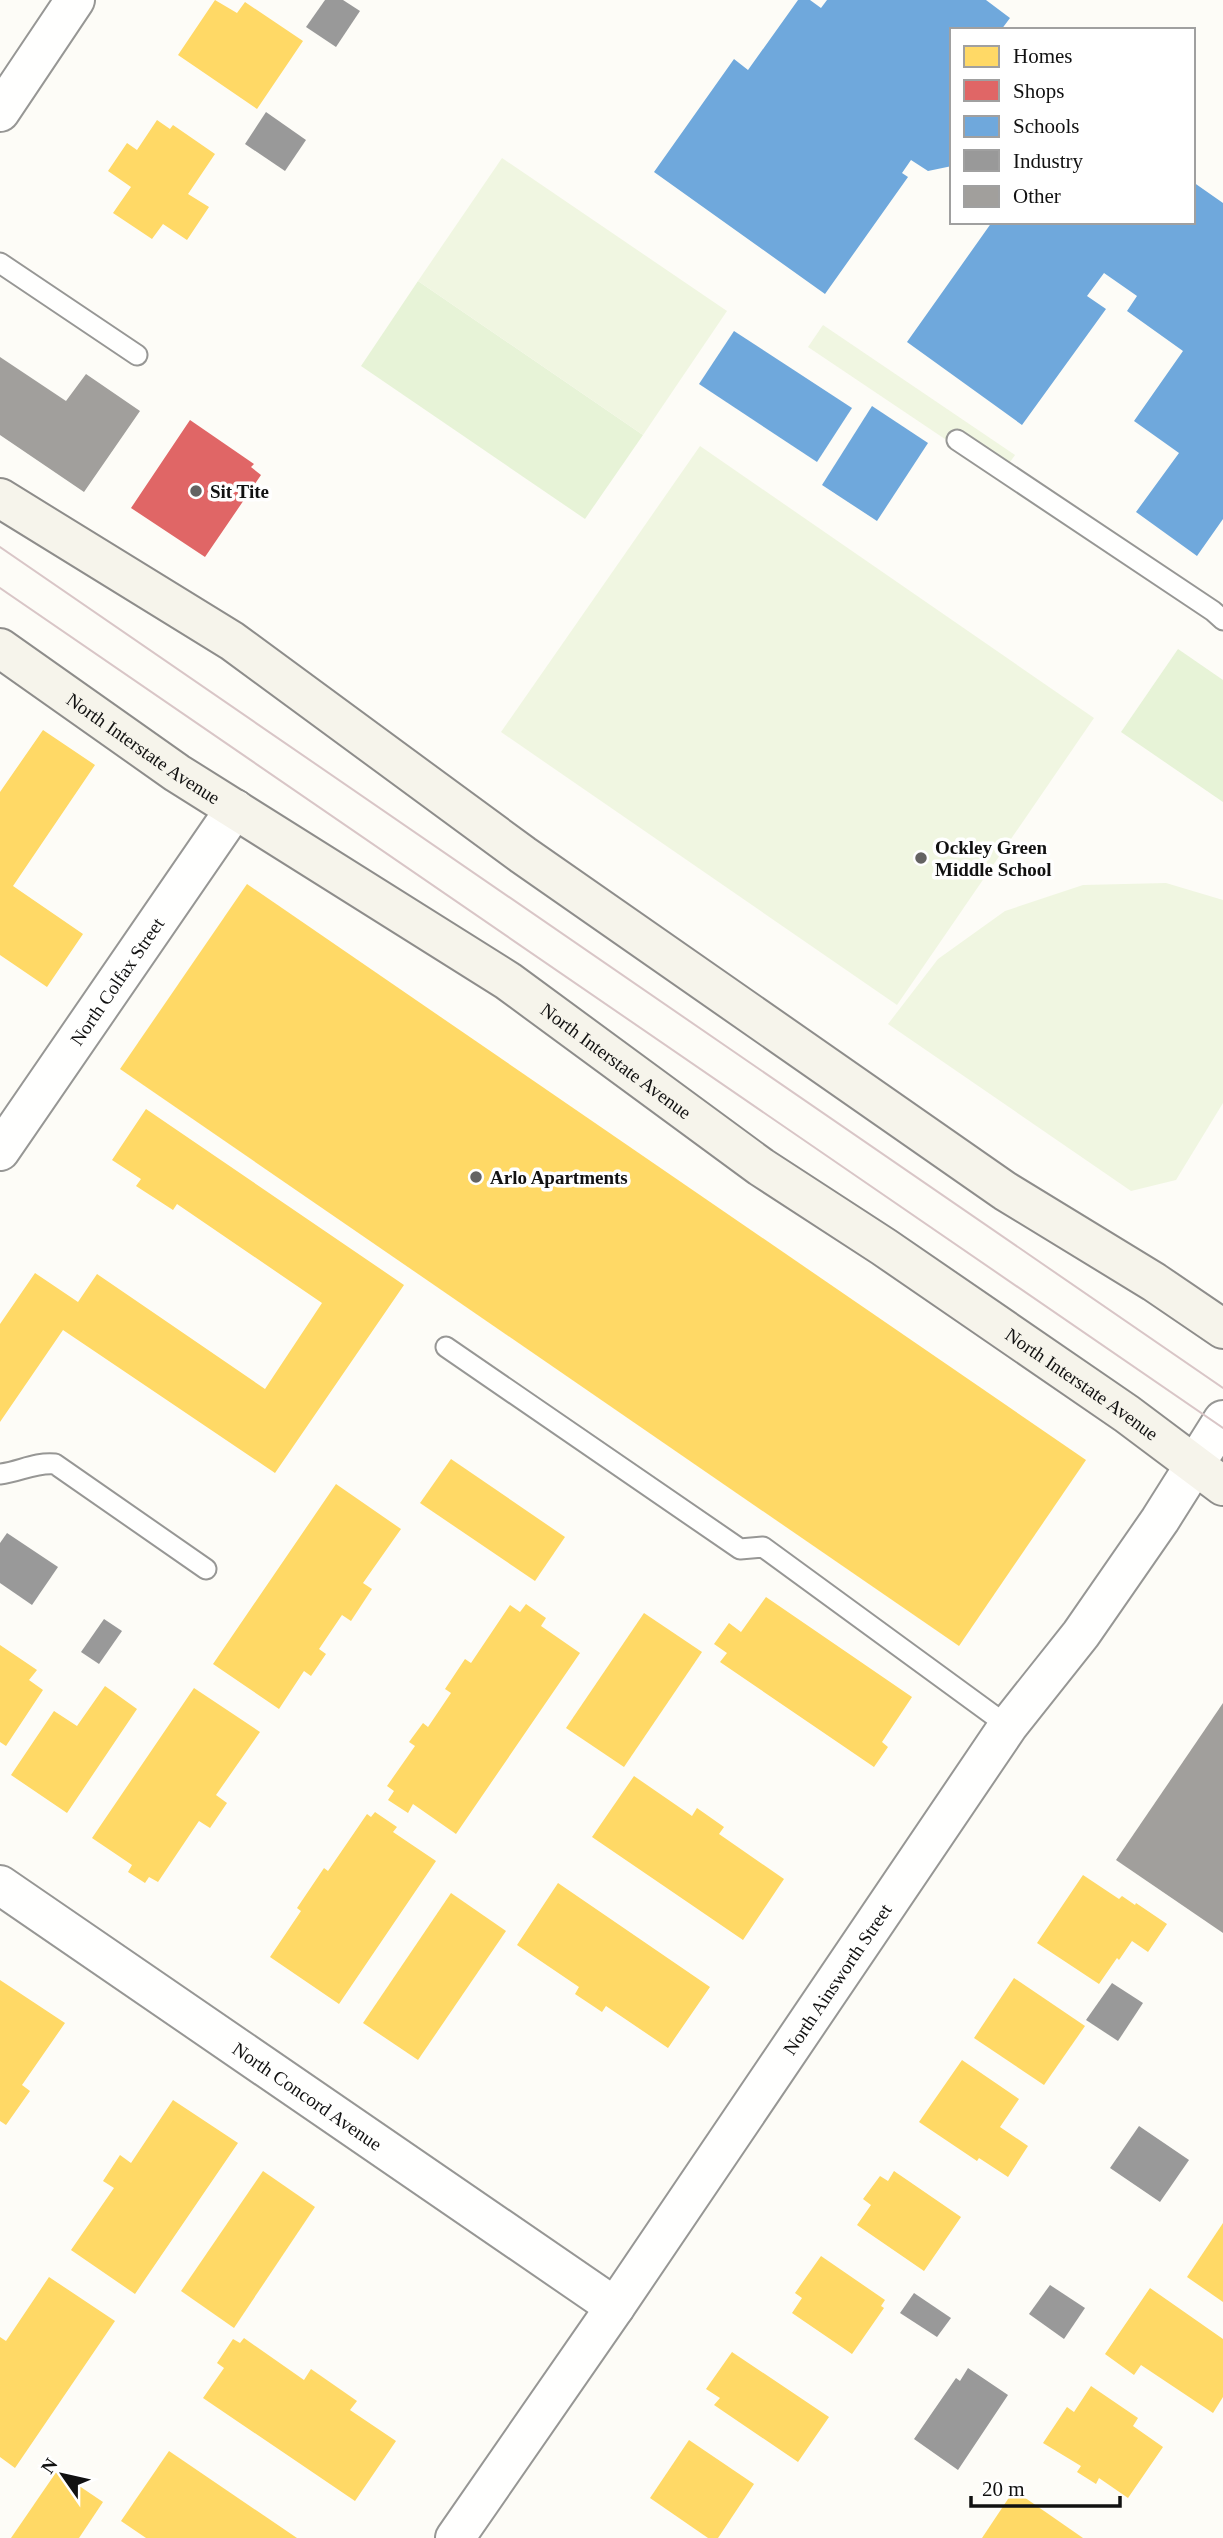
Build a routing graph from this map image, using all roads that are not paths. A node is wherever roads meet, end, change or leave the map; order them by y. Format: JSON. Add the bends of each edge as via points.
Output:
{"nodes":[{"id":1,"x":75,"y":0,"type":"edge"},
{"id":2,"x":0,"y":112,"type":"edge"},
{"id":3,"x":0,"y":263,"type":"edge"},
{"id":4,"x":137,"y":355,"type":"dead end"},
{"id":5,"x":957,"y":440,"type":"dead end"},
{"id":6,"x":0,"y":498,"type":"edge"},
{"id":7,"x":1223,"y":620,"type":"edge"},
{"id":8,"x":0,"y":648,"type":"edge"},
{"id":9,"x":235,"y":809,"type":"junction"},
{"id":10,"x":0,"y":1151,"type":"edge"},
{"id":11,"x":1223,"y":1329,"type":"edge"},
{"id":12,"x":446,"y":1347,"type":"dead end"},
{"id":13,"x":1223,"y":1420,"type":"edge"},
{"id":14,"x":0,"y":1474,"type":"edge"},
{"id":15,"x":1209,"y":1475,"type":"edge"},
{"id":16,"x":206,"y":1569,"type":"dead end"},
{"id":17,"x":1008,"y":1726,"type":"junction"},
{"id":18,"x":0,"y":1885,"type":"edge"},
{"id":19,"x":615,"y":2307,"type":"junction"},
{"id":20,"x":455,"y":2538,"type":"edge"}],
"edges":[{"from":1,"to":2,"type":"street"},
{"from":3,"to":4,"type":"lane"},
{"from":5,"to":7,"type":"lane"},
{"from":6,"to":11,"type":"street","via":[[232,641],[523,855],[994,1183]]},
{"from":8,"to":9,"type":"street","name":"North Interstate Avenue","via":[[177,774]]},
{"from":9,"to":10,"type":"street","name":"North Colfax Street"},
{"from":9,"to":15,"type":"street","name":"North Interstate Avenue","via":[[508,981],[761,1167],[1127,1414]]},
{"from":12,"to":17,"type":"lane","via":[[740,1549],[763,1547]]},
{"from":13,"to":15,"type":"street","name":"North Ainsworth Street"},
{"from":14,"to":16,"type":"lane","via":[[39,1463],[55,1464]]},
{"from":15,"to":17,"type":"street","name":"North Ainsworth Street"},
{"from":17,"to":19,"type":"street","name":"North Ainsworth Street"},
{"from":18,"to":19,"type":"street","name":"North Concord Avenue"},
{"from":19,"to":20,"type":"street","name":"North Ainsworth Street"}]}
